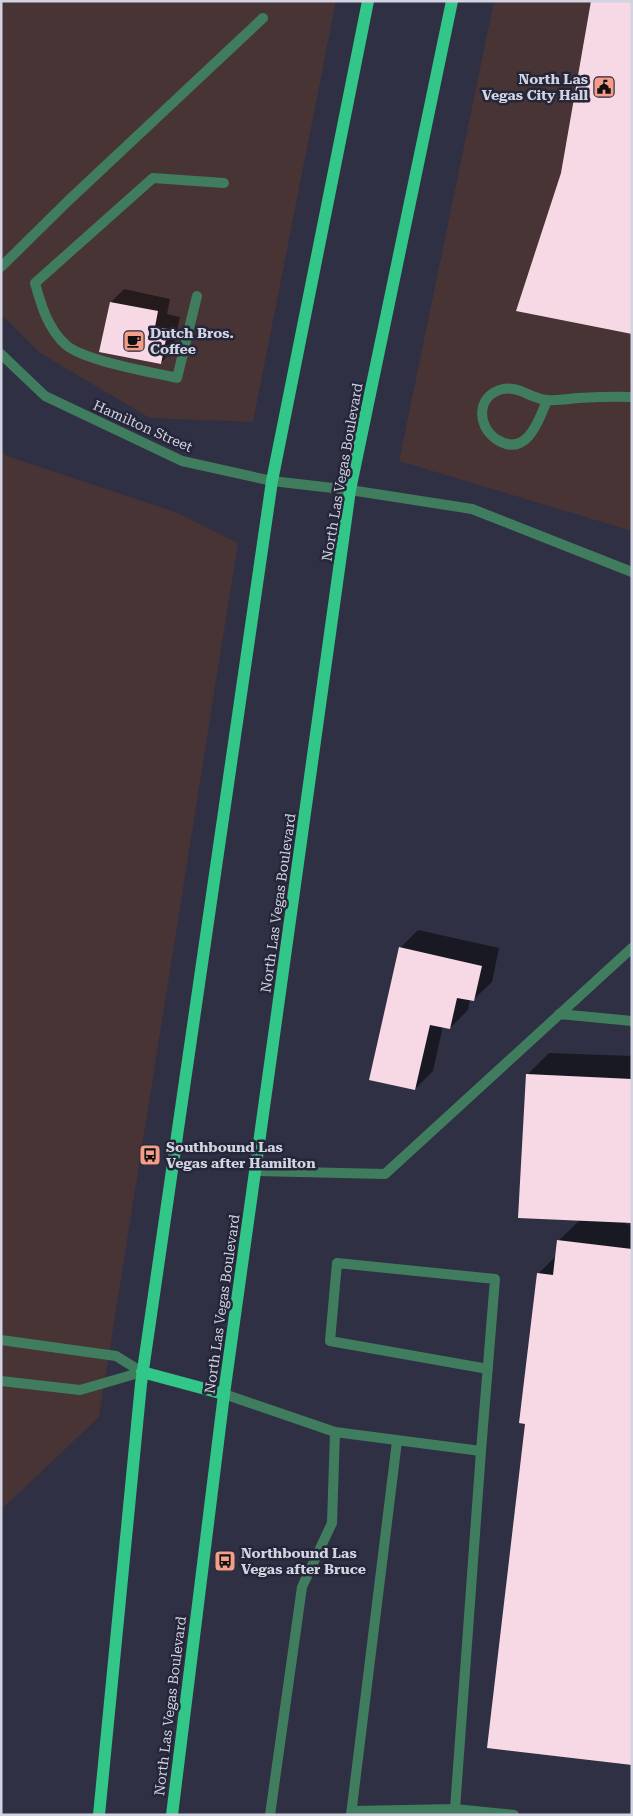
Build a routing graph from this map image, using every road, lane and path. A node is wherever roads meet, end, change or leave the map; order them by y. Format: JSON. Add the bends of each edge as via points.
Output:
{"nodes":[{"id":1,"x":368,"y":1,"type":"edge"},
{"id":2,"x":452,"y":1,"type":"edge"},
{"id":3,"x":263,"y":18,"type":"dead end"},
{"id":4,"x":224,"y":183,"type":"dead end"},
{"id":5,"x":1,"y":267,"type":"edge"},
{"id":6,"x":197,"y":296,"type":"dead end"},
{"id":7,"x":1,"y":354,"type":"edge"},
{"id":8,"x":632,"y":397,"type":"edge"},
{"id":9,"x":547,"y":400,"type":"junction"},
{"id":10,"x":272,"y":481,"type":"junction"},
{"id":11,"x":350,"y":490,"type":"junction"},
{"id":12,"x":632,"y":572,"type":"edge"},
{"id":13,"x":632,"y":948,"type":"edge"},
{"id":14,"x":559,"y":1014,"type":"junction"},
{"id":15,"x":632,"y":1021,"type":"edge"},
{"id":16,"x":256,"y":1171,"type":"junction"},
{"id":17,"x":1,"y":1340,"type":"edge"},
{"id":18,"x":488,"y":1369,"type":"junction"},
{"id":19,"x":142,"y":1372,"type":"junction"},
{"id":20,"x":1,"y":1381,"type":"edge"},
{"id":21,"x":224,"y":1394,"type":"junction"},
{"id":22,"x":335,"y":1432,"type":"junction"},
{"id":23,"x":397,"y":1441,"type":"junction"},
{"id":24,"x":481,"y":1451,"type":"junction"},
{"id":25,"x":455,"y":1809,"type":"junction"},
{"id":26,"x":351,"y":1813,"type":"edge"},
{"id":27,"x":99,"y":1815,"type":"edge"},
{"id":28,"x":172,"y":1815,"type":"edge"},
{"id":29,"x":270,"y":1815,"type":"edge"},
{"id":30,"x":514,"y":1815,"type":"edge"}],
"edges":[{"from":1,"to":10,"type":"main road"},
{"from":2,"to":11,"type":"main road","name":"North Las Vegas Boulevard"},
{"from":3,"to":5,"type":"street"},
{"from":4,"to":6,"type":"street","via":[[153,178],[35,283],[44,314],[66,345],[100,360],[177,378]]},
{"from":7,"to":10,"type":"street","name":"Hamilton Street","via":[[45,396],[173,457]]},
{"from":8,"to":9,"type":"street"},
{"from":9,"to":9,"type":"street","via":[[516,390],[497,391],[483,406],[481,418],[501,442],[517,443],[533,434]]},
{"from":10,"to":11,"type":"street","name":"Hamilton Street"},
{"from":10,"to":19,"type":"main road"},
{"from":11,"to":12,"type":"street","name":"Hamilton Street","via":[[472,509]]},
{"from":11,"to":16,"type":"main road","name":"North Las Vegas Boulevard"},
{"from":13,"to":14,"type":"street"},
{"from":14,"to":15,"type":"street"},
{"from":14,"to":16,"type":"street","via":[[385,1174]]},
{"from":16,"to":21,"type":"main road","name":"North Las Vegas Boulevard"},
{"from":17,"to":19,"type":"street","via":[[116,1356]]},
{"from":18,"to":18,"type":"street","via":[[496,1279],[337,1262],[330,1341]]},
{"from":18,"to":24,"type":"street"},
{"from":19,"to":20,"type":"street","via":[[80,1390]]},
{"from":19,"to":21,"type":"main road"},
{"from":19,"to":27,"type":"main road"},
{"from":21,"to":22,"type":"street"},
{"from":21,"to":28,"type":"main road","name":"North Las Vegas Boulevard"},
{"from":22,"to":23,"type":"street"},
{"from":22,"to":29,"type":"street","via":[[332,1523],[302,1587]]},
{"from":23,"to":24,"type":"street"},
{"from":23,"to":26,"type":"street"},
{"from":24,"to":25,"type":"street"},
{"from":25,"to":26,"type":"street"},
{"from":25,"to":30,"type":"street"}]}
